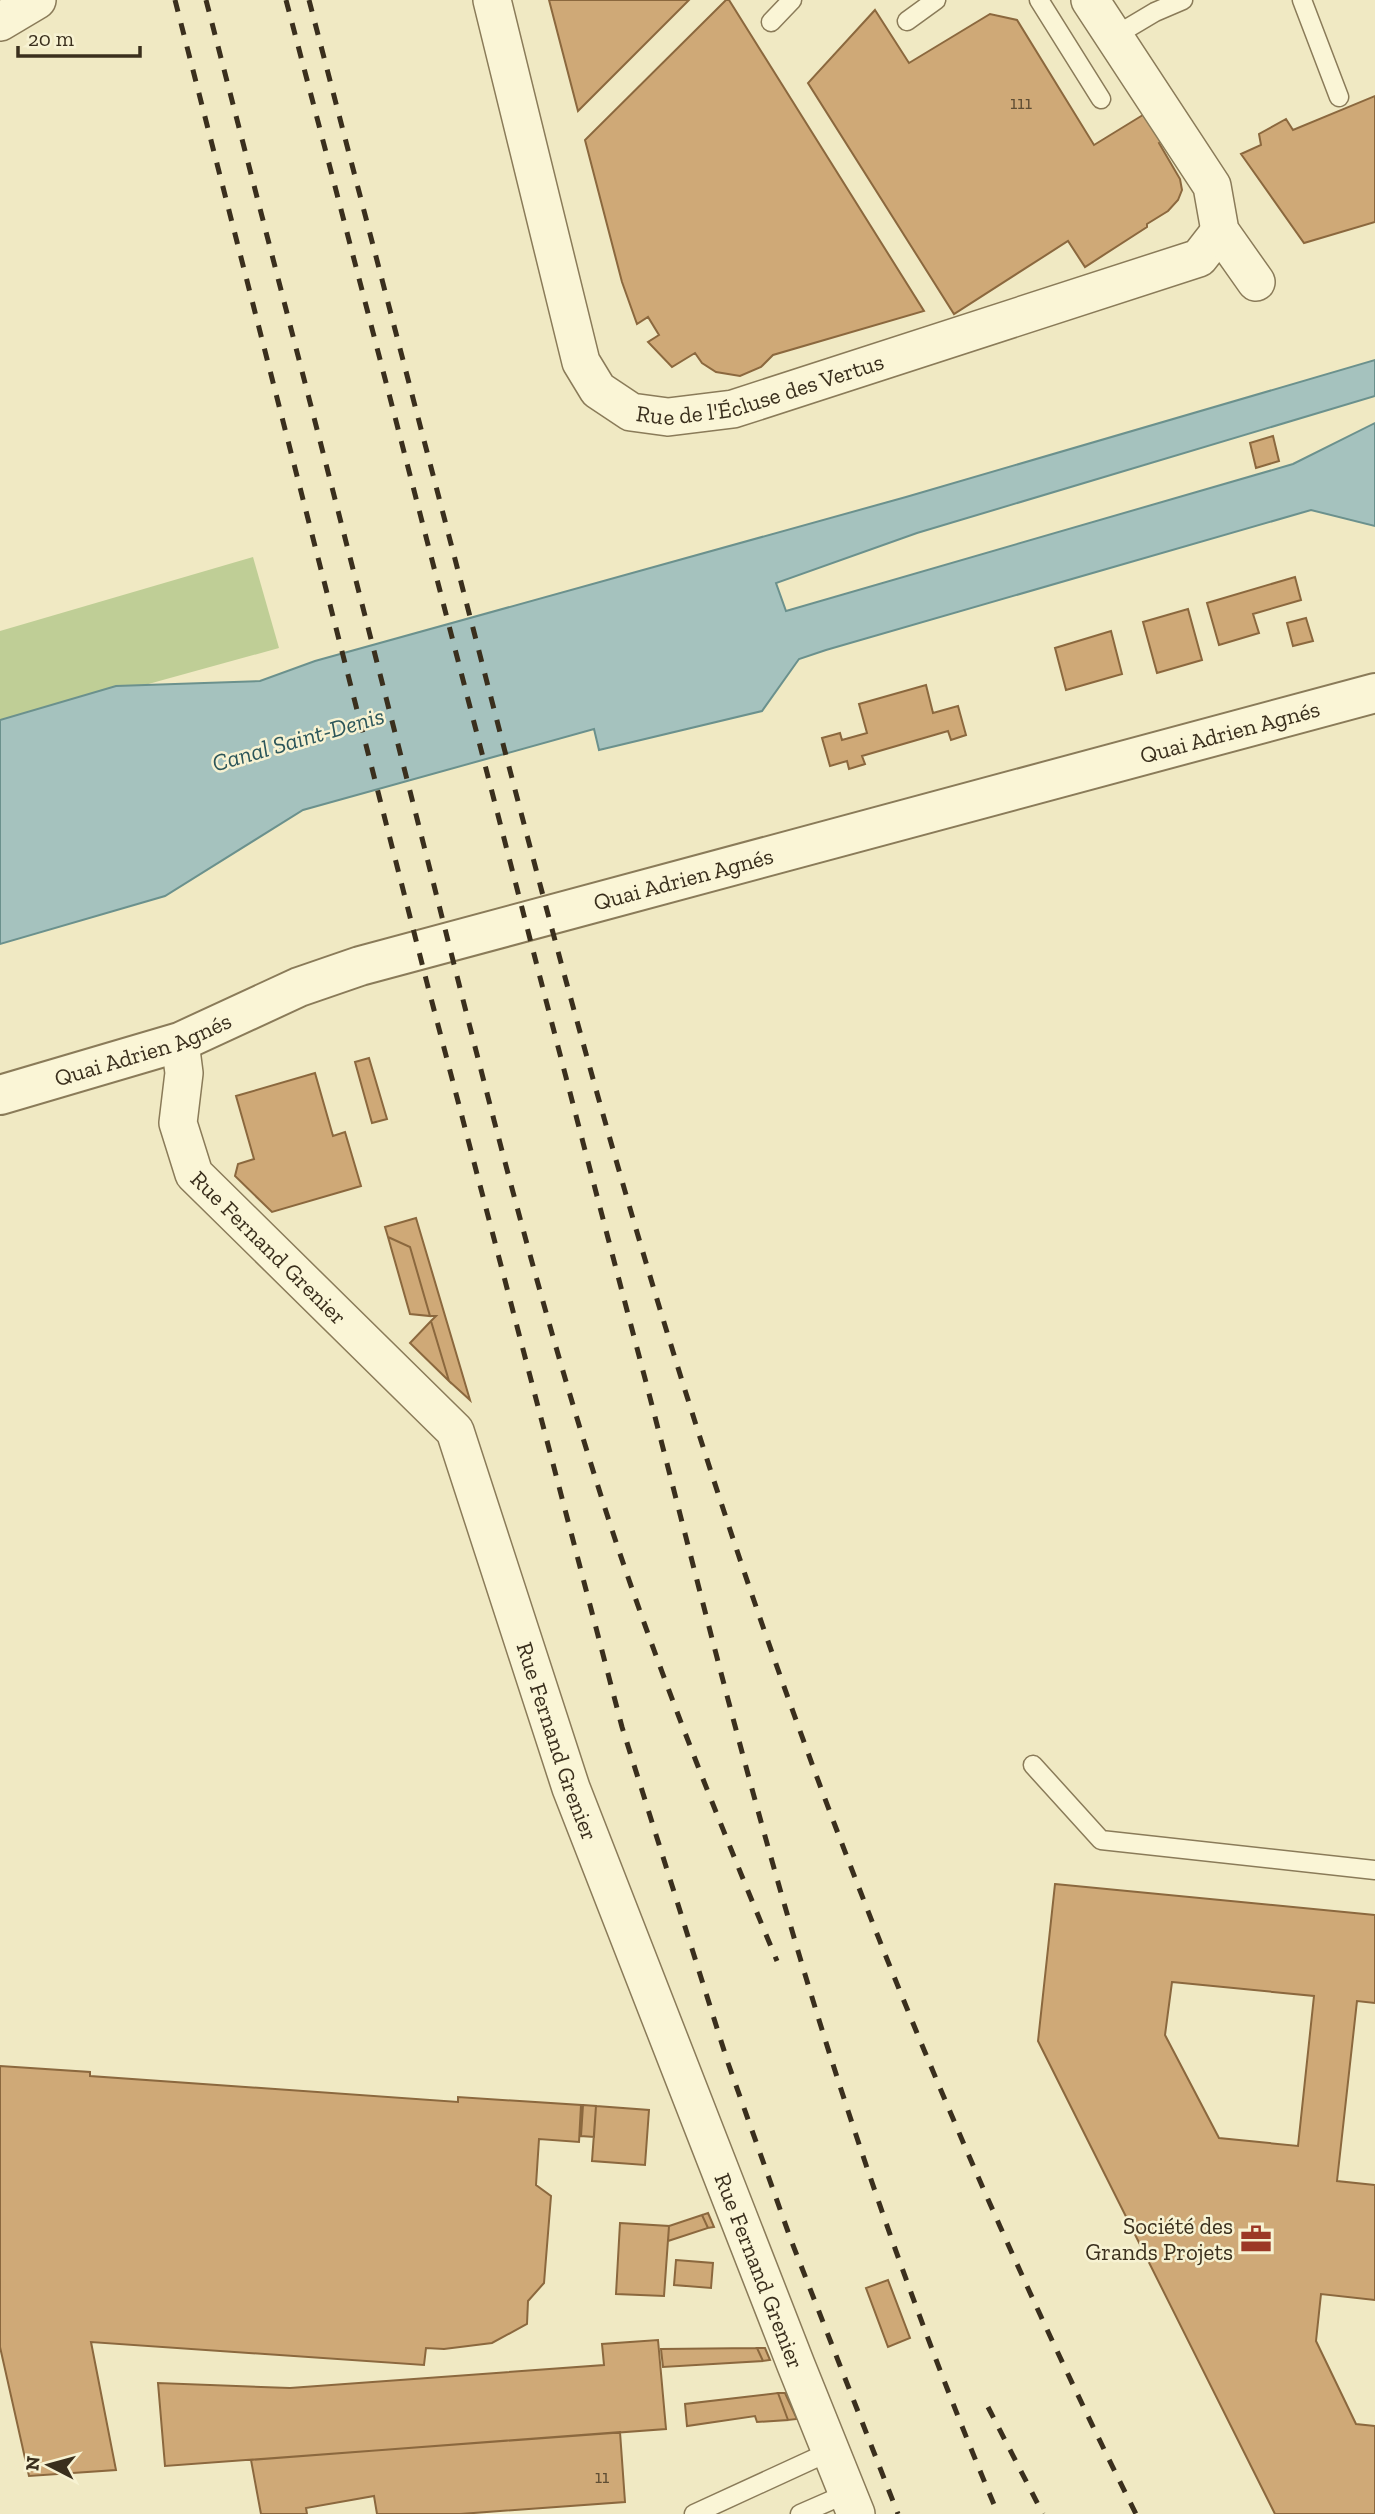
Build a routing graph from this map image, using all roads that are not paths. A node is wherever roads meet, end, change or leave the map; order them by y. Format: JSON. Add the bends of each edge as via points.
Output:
{"nodes":[{"id":1,"x":37,"y":0,"type":"edge"},
{"id":2,"x":492,"y":0,"type":"edge"},
{"id":3,"x":792,"y":0,"type":"edge"},
{"id":4,"x":936,"y":0,"type":"edge"},
{"id":5,"x":1039,"y":0,"type":"edge"},
{"id":6,"x":1090,"y":0,"type":"edge"},
{"id":7,"x":1183,"y":0,"type":"edge"},
{"id":8,"x":1302,"y":0,"type":"edge"},
{"id":9,"x":907,"y":20,"type":"dead end"},
{"id":10,"x":0,"y":22,"type":"edge"},
{"id":11,"x":771,"y":22,"type":"dead end"},
{"id":12,"x":1113,"y":37,"type":"junction"},
{"id":13,"x":1339,"y":97,"type":"dead end"},
{"id":14,"x":1101,"y":99,"type":"dead end"},
{"id":15,"x":1220,"y":231,"type":"junction"},
{"id":16,"x":1255,"y":282,"type":"dead end"},
{"id":17,"x":1375,"y":693,"type":"edge"},
{"id":18,"x":180,"y":1042,"type":"junction"},
{"id":19,"x":0,"y":1095,"type":"edge"},
{"id":20,"x":1033,"y":1765,"type":"dead end"},
{"id":21,"x":1375,"y":1871,"type":"edge"},
{"id":22,"x":831,"y":2451,"type":"junction"},
{"id":23,"x":852,"y":2503,"type":"edge"},
{"id":24,"x":694,"y":2514,"type":"edge"},
{"id":25,"x":800,"y":2514,"type":"edge"}],
"edges":[{"from":1,"to":10,"type":"street"},
{"from":2,"to":15,"type":"street","name":"Rue de l'Écluse des Vertus","via":[[581,362],[598,390],[631,412],[668,417],[733,410],[1199,258]]},
{"from":3,"to":11,"type":"lane"},
{"from":4,"to":9,"type":"lane"},
{"from":5,"to":14,"type":"lane"},
{"from":6,"to":12,"type":"street"},
{"from":7,"to":12,"type":"lane"},
{"from":8,"to":13,"type":"lane"},
{"from":12,"to":15,"type":"street","via":[[1212,186]]},
{"from":15,"to":16,"type":"street"},
{"from":17,"to":18,"type":"street","name":"Quai Adrien Agnés","via":[[360,966],[299,987]]},
{"from":18,"to":19,"type":"street","name":"Quai Adrien Agnés"},
{"from":18,"to":22,"type":"street","name":"Rue Fernand Grenier","via":[[184,1073],[178,1123],[194,1174],[455,1431],[572,1788]]},
{"from":20,"to":21,"type":"lane","via":[[1101,1840]]},
{"from":22,"to":23,"type":"street","name":"Rue Fernand Grenier"},
{"from":22,"to":24,"type":"lane"},
{"from":23,"to":25,"type":"lane"}]}
